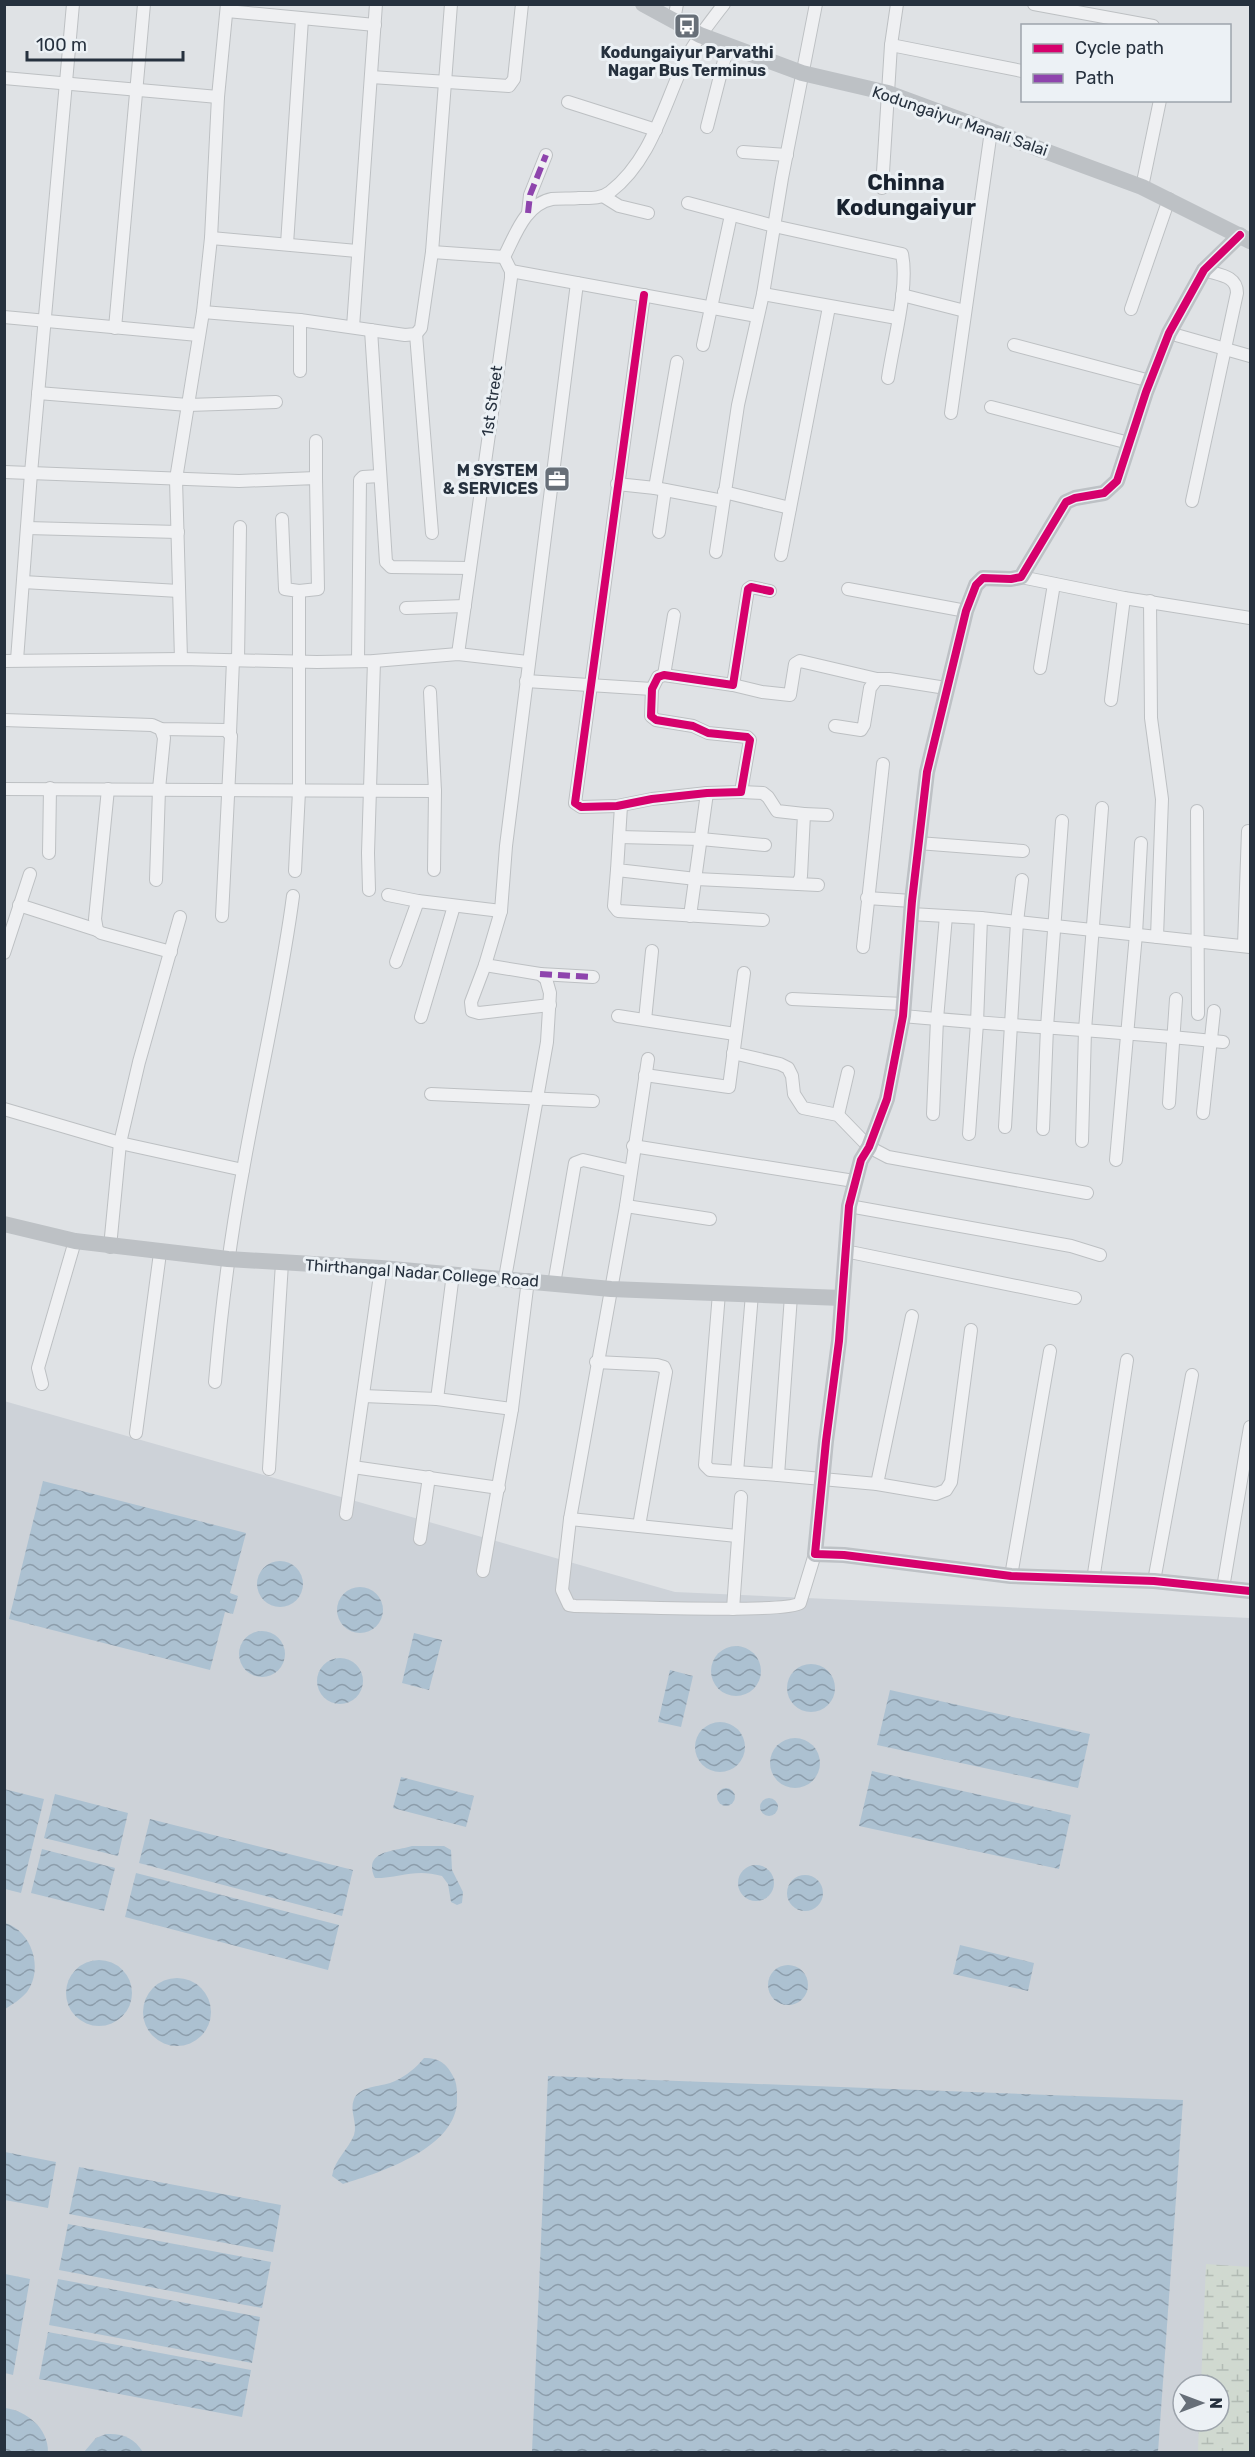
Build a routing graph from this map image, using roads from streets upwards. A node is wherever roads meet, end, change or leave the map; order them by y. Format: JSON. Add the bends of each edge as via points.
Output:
{"nodes":[{"id":1,"x":73,"y":4,"type":"edge"},
{"id":2,"x":144,"y":4,"type":"edge"},
{"id":3,"x":376,"y":4,"type":"edge"},
{"id":4,"x":451,"y":4,"type":"edge"},
{"id":5,"x":522,"y":4,"type":"edge"},
{"id":6,"x":643,"y":4,"type":"edge"},
{"id":7,"x":724,"y":4,"type":"edge"},
{"id":8,"x":816,"y":4,"type":"edge"},
{"id":9,"x":897,"y":4,"type":"edge"},
{"id":10,"x":1034,"y":4,"type":"edge"},
{"id":11,"x":227,"y":8,"type":"edge"},
{"id":12,"x":1075,"y":8,"type":"edge"},
{"id":13,"x":676,"y":12,"type":"edge"},
{"id":14,"x":302,"y":19,"type":"junction"},
{"id":15,"x":1144,"y":24,"type":"edge"},
{"id":16,"x":375,"y":25,"type":"junction"},
{"id":17,"x":700,"y":35,"type":"junction"},
{"id":18,"x":728,"y":45,"type":"junction"},
{"id":19,"x":891,"y":45,"type":"junction"},
{"id":20,"x":1021,"y":71,"type":"edge"},
{"id":21,"x":802,"y":73,"type":"junction"},
{"id":22,"x":371,"y":77,"type":"junction"},
{"id":23,"x":4,"y":78,"type":"edge"},
{"id":24,"x":444,"y":82,"type":"junction"},
{"id":25,"x":65,"y":84,"type":"junction"},
{"id":26,"x":137,"y":90,"type":"junction"},
{"id":27,"x":888,"y":93,"type":"junction"},
{"id":28,"x":218,"y":97,"type":"junction"},
{"id":29,"x":568,"y":102,"type":"dead end"},
{"id":30,"x":1160,"y":102,"type":"edge"},
{"id":31,"x":707,"y":127,"type":"dead end"},
{"id":32,"x":656,"y":130,"type":"junction"},
{"id":33,"x":991,"y":131,"type":"junction"},
{"id":34,"x":743,"y":152,"type":"dead end"},
{"id":35,"x":546,"y":155,"type":"dead end"},
{"id":36,"x":787,"y":155,"type":"junction"},
{"id":37,"x":1142,"y":187,"type":"junction"},
{"id":38,"x":882,"y":188,"type":"dead end"},
{"id":39,"x":603,"y":196,"type":"junction"},
{"id":40,"x":1169,"y":199,"type":"junction"},
{"id":41,"x":688,"y":203,"type":"dead end"},
{"id":42,"x":528,"y":213,"type":"junction"},
{"id":43,"x":648,"y":213,"type":"dead end"},
{"id":44,"x":731,"y":215,"type":"junction"},
{"id":45,"x":774,"y":226,"type":"junction"},
{"id":46,"x":211,"y":238,"type":"junction"},
{"id":47,"x":1245,"y":238,"type":"edge"},
{"id":48,"x":287,"y":244,"type":"junction"},
{"id":49,"x":357,"y":251,"type":"junction"},
{"id":50,"x":432,"y":252,"type":"junction"},
{"id":51,"x":504,"y":257,"type":"junction"},
{"id":52,"x":1204,"y":270,"type":"junction"},
{"id":53,"x":511,"y":271,"type":"junction"},
{"id":54,"x":577,"y":283,"type":"junction"},
{"id":55,"x":763,"y":294,"type":"junction"},
{"id":56,"x":644,"y":295,"type":"junction"},
{"id":57,"x":902,"y":295,"type":"junction"},
{"id":58,"x":710,"y":307,"type":"junction"},
{"id":59,"x":829,"y":307,"type":"junction"},
{"id":60,"x":1131,"y":309,"type":"dead end"},
{"id":61,"x":203,"y":312,"type":"junction"},
{"id":62,"x":965,"y":312,"type":"junction"},
{"id":63,"x":757,"y":316,"type":"junction"},
{"id":64,"x":4,"y":318,"type":"edge"},
{"id":65,"x":897,"y":318,"type":"junction"},
{"id":66,"x":45,"y":320,"type":"junction"},
{"id":67,"x":300,"y":320,"type":"junction"},
{"id":68,"x":353,"y":327,"type":"junction"},
{"id":69,"x":115,"y":328,"type":"junction"},
{"id":70,"x":371,"y":330,"type":"junction"},
{"id":71,"x":1168,"y":333,"type":"junction"},
{"id":72,"x":198,"y":334,"type":"junction"},
{"id":73,"x":416,"y":334,"type":"junction"},
{"id":74,"x":703,"y":345,"type":"dead end"},
{"id":75,"x":1014,"y":345,"type":"dead end"},
{"id":76,"x":1225,"y":348,"type":"junction"},
{"id":77,"x":1251,"y":356,"type":"edge"},
{"id":78,"x":677,"y":362,"type":"dead end"},
{"id":79,"x":300,"y":371,"type":"dead end"},
{"id":80,"x":888,"y":378,"type":"dead end"},
{"id":81,"x":1150,"y":381,"type":"junction"},
{"id":82,"x":38,"y":393,"type":"junction"},
{"id":83,"x":276,"y":402,"type":"dead end"},
{"id":84,"x":188,"y":405,"type":"junction"},
{"id":85,"x":991,"y":407,"type":"dead end"},
{"id":86,"x":951,"y":413,"type":"dead end"},
{"id":87,"x":316,"y":441,"type":"dead end"},
{"id":88,"x":1129,"y":443,"type":"junction"},
{"id":89,"x":4,"y":472,"type":"edge"},
{"id":90,"x":31,"y":473,"type":"junction"},
{"id":91,"x":380,"y":476,"type":"junction"},
{"id":92,"x":315,"y":478,"type":"junction"},
{"id":93,"x":176,"y":479,"type":"junction"},
{"id":94,"x":617,"y":484,"type":"junction"},
{"id":95,"x":660,"y":489,"type":"junction"},
{"id":96,"x":724,"y":496,"type":"junction"},
{"id":97,"x":1191,"y":501,"type":"dead end"},
{"id":98,"x":790,"y":508,"type":"junction"},
{"id":99,"x":282,"y":519,"type":"dead end"},
{"id":100,"x":240,"y":527,"type":"dead end"},
{"id":101,"x":27,"y":528,"type":"junction"},
{"id":102,"x":178,"y":532,"type":"junction"},
{"id":103,"x":659,"y":532,"type":"dead end"},
{"id":104,"x":432,"y":534,"type":"dead end"},
{"id":105,"x":716,"y":552,"type":"dead end"},
{"id":106,"x":781,"y":555,"type":"dead end"},
{"id":107,"x":470,"y":568,"type":"junction"},
{"id":108,"x":1021,"y":577,"type":"junction"},
{"id":109,"x":23,"y":582,"type":"junction"},
{"id":110,"x":1054,"y":584,"type":"junction"},
{"id":111,"x":848,"y":589,"type":"dead end"},
{"id":112,"x":179,"y":591,"type":"junction"},
{"id":113,"x":298,"y":591,"type":"junction"},
{"id":114,"x":770,"y":591,"type":"dead end"},
{"id":115,"x":1124,"y":598,"type":"junction"},
{"id":116,"x":1150,"y":601,"type":"junction"},
{"id":117,"x":465,"y":606,"type":"junction"},
{"id":118,"x":406,"y":608,"type":"dead end"},
{"id":119,"x":966,"y":611,"type":"junction"},
{"id":120,"x":674,"y":615,"type":"dead end"},
{"id":121,"x":1251,"y":618,"type":"edge"},
{"id":122,"x":458,"y":654,"type":"junction"},
{"id":123,"x":181,"y":658,"type":"junction"},
{"id":124,"x":236,"y":660,"type":"junction"},
{"id":125,"x":358,"y":660,"type":"junction"},
{"id":126,"x":11,"y":661,"type":"edge"},
{"id":127,"x":374,"y":661,"type":"junction"},
{"id":128,"x":298,"y":662,"type":"junction"},
{"id":129,"x":528,"y":662,"type":"junction"},
{"id":130,"x":1040,"y":668,"type":"dead end"},
{"id":131,"x":664,"y":675,"type":"junction"},
{"id":132,"x":877,"y":679,"type":"junction"},
{"id":133,"x":526,"y":681,"type":"junction"},
{"id":134,"x":591,"y":685,"type":"junction"},
{"id":135,"x":733,"y":685,"type":"junction"},
{"id":136,"x":946,"y":688,"type":"junction"},
{"id":137,"x":652,"y":689,"type":"junction"},
{"id":138,"x":430,"y":692,"type":"dead end"},
{"id":139,"x":1111,"y":700,"type":"dead end"},
{"id":140,"x":4,"y":720,"type":"edge"},
{"id":141,"x":835,"y":726,"type":"dead end"},
{"id":142,"x":161,"y":729,"type":"junction"},
{"id":143,"x":230,"y":733,"type":"junction"},
{"id":144,"x":882,"y":764,"type":"dead end"},
{"id":145,"x":50,"y":788,"type":"junction"},
{"id":146,"x":4,"y":789,"type":"edge"},
{"id":147,"x":108,"y":789,"type":"junction"},
{"id":148,"x":159,"y":789,"type":"junction"},
{"id":149,"x":227,"y":790,"type":"junction"},
{"id":150,"x":369,"y":790,"type":"junction"},
{"id":151,"x":299,"y":791,"type":"junction"},
{"id":152,"x":435,"y":791,"type":"junction"},
{"id":153,"x":741,"y":792,"type":"junction"},
{"id":154,"x":707,"y":793,"type":"junction"},
{"id":155,"x":621,"y":806,"type":"junction"},
{"id":156,"x":1102,"y":808,"type":"dead end"},
{"id":157,"x":1197,"y":811,"type":"dead end"},
{"id":158,"x":804,"y":814,"type":"junction"},
{"id":159,"x":827,"y":815,"type":"dead end"},
{"id":160,"x":1062,"y":821,"type":"dead end"},
{"id":161,"x":1248,"y":831,"type":"dead end"},
{"id":162,"x":619,"y":837,"type":"junction"},
{"id":163,"x":701,"y":839,"type":"junction"},
{"id":164,"x":918,"y":843,"type":"junction"},
{"id":165,"x":1141,"y":843,"type":"dead end"},
{"id":166,"x":765,"y":845,"type":"dead end"},
{"id":167,"x":1023,"y":851,"type":"dead end"},
{"id":168,"x":49,"y":853,"type":"dead end"},
{"id":169,"x":434,"y":870,"type":"dead end"},
{"id":170,"x":617,"y":870,"type":"junction"},
{"id":171,"x":295,"y":871,"type":"dead end"},
{"id":172,"x":30,"y":874,"type":"dead end"},
{"id":173,"x":696,"y":879,"type":"junction"},
{"id":174,"x":156,"y":880,"type":"dead end"},
{"id":175,"x":1022,"y":880,"type":"dead end"},
{"id":176,"x":798,"y":884,"type":"junction"},
{"id":177,"x":818,"y":885,"type":"dead end"},
{"id":178,"x":369,"y":890,"type":"dead end"},
{"id":179,"x":293,"y":896,"type":"dead end"},
{"id":180,"x":388,"y":896,"type":"dead end"},
{"id":181,"x":867,"y":898,"type":"junction"},
{"id":182,"x":418,"y":901,"type":"junction"},
{"id":183,"x":19,"y":905,"type":"junction"},
{"id":184,"x":454,"y":906,"type":"junction"},
{"id":185,"x":912,"y":908,"type":"junction"},
{"id":186,"x":501,"y":911,"type":"junction"},
{"id":187,"x":222,"y":916,"type":"dead end"},
{"id":188,"x":690,"y":916,"type":"junction"},
{"id":189,"x":946,"y":916,"type":"junction"},
{"id":190,"x":180,"y":917,"type":"dead end"},
{"id":191,"x":981,"y":918,"type":"junction"},
{"id":192,"x":763,"y":920,"type":"dead end"},
{"id":193,"x":1017,"y":922,"type":"junction"},
{"id":194,"x":1054,"y":926,"type":"junction"},
{"id":195,"x":97,"y":930,"type":"junction"},
{"id":196,"x":1094,"y":930,"type":"junction"},
{"id":197,"x":1136,"y":934,"type":"junction"},
{"id":198,"x":1157,"y":937,"type":"junction"},
{"id":199,"x":1197,"y":942,"type":"junction"},
{"id":200,"x":1247,"y":946,"type":"edge"},
{"id":201,"x":864,"y":948,"type":"dead end"},
{"id":202,"x":652,"y":951,"type":"dead end"},
{"id":203,"x":171,"y":952,"type":"junction"},
{"id":204,"x":4,"y":953,"type":"edge"},
{"id":205,"x":396,"y":962,"type":"dead end"},
{"id":206,"x":485,"y":965,"type":"junction"},
{"id":207,"x":744,"y":973,"type":"dead end"},
{"id":208,"x":540,"y":974,"type":"junction"},
{"id":209,"x":593,"y":977,"type":"dead end"},
{"id":210,"x":792,"y":999,"type":"dead end"},
{"id":211,"x":1176,"y":999,"type":"dead end"},
{"id":212,"x":550,"y":1005,"type":"junction"},
{"id":213,"x":904,"y":1010,"type":"junction"},
{"id":214,"x":1214,"y":1011,"type":"dead end"},
{"id":215,"x":1198,"y":1014,"type":"dead end"},
{"id":216,"x":618,"y":1016,"type":"dead end"},
{"id":217,"x":421,"y":1017,"type":"dead end"},
{"id":218,"x":937,"y":1019,"type":"junction"},
{"id":219,"x":645,"y":1020,"type":"junction"},
{"id":220,"x":977,"y":1023,"type":"junction"},
{"id":221,"x":1010,"y":1026,"type":"junction"},
{"id":222,"x":1047,"y":1027,"type":"junction"},
{"id":223,"x":1085,"y":1030,"type":"junction"},
{"id":224,"x":1127,"y":1032,"type":"junction"},
{"id":225,"x":735,"y":1034,"type":"junction"},
{"id":226,"x":1173,"y":1037,"type":"junction"},
{"id":227,"x":1217,"y":1041,"type":"junction"},
{"id":228,"x":733,"y":1053,"type":"junction"},
{"id":229,"x":648,"y":1059,"type":"dead end"},
{"id":230,"x":848,"y":1072,"type":"dead end"},
{"id":231,"x":645,"y":1075,"type":"junction"},
{"id":232,"x":431,"y":1094,"type":"dead end"},
{"id":233,"x":537,"y":1099,"type":"junction"},
{"id":234,"x":593,"y":1101,"type":"dead end"},
{"id":235,"x":1169,"y":1103,"type":"dead end"},
{"id":236,"x":4,"y":1109,"type":"edge"},
{"id":237,"x":1203,"y":1113,"type":"dead end"},
{"id":238,"x":933,"y":1114,"type":"dead end"},
{"id":239,"x":838,"y":1115,"type":"junction"},
{"id":240,"x":1005,"y":1127,"type":"dead end"},
{"id":241,"x":1043,"y":1129,"type":"dead end"},
{"id":242,"x":969,"y":1134,"type":"dead end"},
{"id":243,"x":1082,"y":1141,"type":"dead end"},
{"id":244,"x":120,"y":1143,"type":"junction"},
{"id":245,"x":633,"y":1146,"type":"junction"},
{"id":246,"x":869,"y":1147,"type":"junction"},
{"id":247,"x":1116,"y":1160,"type":"dead end"},
{"id":248,"x":243,"y":1170,"type":"junction"},
{"id":249,"x":631,"y":1170,"type":"junction"},
{"id":250,"x":854,"y":1181,"type":"junction"},
{"id":251,"x":1087,"y":1192,"type":"dead end"},
{"id":252,"x":626,"y":1206,"type":"junction"},
{"id":253,"x":849,"y":1206,"type":"junction"},
{"id":254,"x":710,"y":1219,"type":"dead end"},
{"id":255,"x":4,"y":1224,"type":"edge"},
{"id":256,"x":75,"y":1241,"type":"junction"},
{"id":257,"x":110,"y":1247,"type":"junction"},
{"id":258,"x":846,"y":1251,"type":"junction"},
{"id":259,"x":160,"y":1252,"type":"junction"},
{"id":260,"x":1100,"y":1255,"type":"dead end"},
{"id":261,"x":228,"y":1259,"type":"junction"},
{"id":262,"x":282,"y":1263,"type":"junction"},
{"id":263,"x":381,"y":1268,"type":"junction"},
{"id":264,"x":453,"y":1274,"type":"junction"},
{"id":265,"x":504,"y":1278,"type":"junction"},
{"id":266,"x":528,"y":1280,"type":"junction"},
{"id":267,"x":555,"y":1284,"type":"junction"},
{"id":268,"x":611,"y":1289,"type":"junction"},
{"id":269,"x":719,"y":1293,"type":"junction"},
{"id":270,"x":752,"y":1294,"type":"junction"},
{"id":271,"x":791,"y":1296,"type":"junction"},
{"id":272,"x":842,"y":1298,"type":"junction"},
{"id":273,"x":1075,"y":1298,"type":"dead end"},
{"id":274,"x":912,"y":1316,"type":"dead end"},
{"id":275,"x":971,"y":1330,"type":"dead end"},
{"id":276,"x":1050,"y":1351,"type":"dead end"},
{"id":277,"x":1127,"y":1360,"type":"dead end"},
{"id":278,"x":596,"y":1362,"type":"junction"},
{"id":279,"x":1191,"y":1375,"type":"dead end"},
{"id":280,"x":215,"y":1382,"type":"dead end"},
{"id":281,"x":42,"y":1384,"type":"dead end"},
{"id":282,"x":363,"y":1396,"type":"junction"},
{"id":283,"x":437,"y":1400,"type":"junction"},
{"id":284,"x":512,"y":1409,"type":"junction"},
{"id":285,"x":1251,"y":1427,"type":"edge"},
{"id":286,"x":136,"y":1433,"type":"dead end"},
{"id":287,"x":352,"y":1467,"type":"junction"},
{"id":288,"x":269,"y":1469,"type":"dead end"},
{"id":289,"x":737,"y":1473,"type":"junction"},
{"id":290,"x":778,"y":1475,"type":"junction"},
{"id":291,"x":429,"y":1477,"type":"junction"},
{"id":292,"x":822,"y":1478,"type":"junction"},
{"id":293,"x":877,"y":1484,"type":"junction"},
{"id":294,"x":500,"y":1488,"type":"junction"},
{"id":295,"x":741,"y":1497,"type":"dead end"},
{"id":296,"x":346,"y":1514,"type":"dead end"},
{"id":297,"x":570,"y":1520,"type":"junction"},
{"id":298,"x":639,"y":1526,"type":"junction"},
{"id":299,"x":736,"y":1536,"type":"junction"},
{"id":300,"x":420,"y":1539,"type":"dead end"},
{"id":301,"x":815,"y":1554,"type":"junction"},
{"id":302,"x":483,"y":1571,"type":"dead end"},
{"id":303,"x":1011,"y":1575,"type":"junction"},
{"id":304,"x":1093,"y":1580,"type":"junction"},
{"id":305,"x":1154,"y":1581,"type":"junction"},
{"id":306,"x":1223,"y":1588,"type":"junction"},
{"id":307,"x":1251,"y":1591,"type":"edge"},
{"id":308,"x":733,"y":1609,"type":"junction"}],
"edges":[{"from":1,"to":25,"type":"street"},
{"from":2,"to":26,"type":"street"},
{"from":3,"to":16,"type":"street"},
{"from":4,"to":24,"type":"street"},
{"from":5,"to":24,"type":"street","via":[[512,83],[504,87]]},
{"from":6,"to":13,"type":"street","name":"Kodungaiyur Manali Salai"},
{"from":7,"to":17,"type":"street"},
{"from":8,"to":21,"type":"street"},
{"from":9,"to":19,"type":"street"},
{"from":10,"to":12,"type":"street"},
{"from":11,"to":14,"type":"street"},
{"from":11,"to":28,"type":"street"},
{"from":12,"to":15,"type":"street"},
{"from":13,"to":17,"type":"street","name":"Kodungaiyur Manali Salai"},
{"from":14,"to":16,"type":"street"},
{"from":14,"to":48,"type":"street"},
{"from":16,"to":22,"type":"street"},
{"from":17,"to":18,"type":"street","name":"Kodungaiyur Manali Salai"},
{"from":17,"to":32,"type":"street"},
{"from":18,"to":21,"type":"street","name":"Kodungaiyur Manali Salai"},
{"from":18,"to":31,"type":"street"},
{"from":19,"to":20,"type":"street"},
{"from":19,"to":27,"type":"street"},
{"from":21,"to":27,"type":"street","name":"Kodungaiyur Manali Salai"},
{"from":21,"to":36,"type":"street"},
{"from":22,"to":24,"type":"street"},
{"from":22,"to":49,"type":"street"},
{"from":23,"to":25,"type":"street"},
{"from":24,"to":50,"type":"street"},
{"from":25,"to":26,"type":"street"},
{"from":25,"to":66,"type":"street"},
{"from":26,"to":28,"type":"street"},
{"from":26,"to":69,"type":"street"},
{"from":27,"to":33,"type":"street","name":"Kodungaiyur Manali Salai"},
{"from":27,"to":38,"type":"street"},
{"from":28,"to":46,"type":"street"},
{"from":29,"to":32,"type":"street"},
{"from":30,"to":37,"type":"street"},
{"from":32,"to":39,"type":"street","via":[[631,171]]},
{"from":33,"to":37,"type":"street","name":"Kodungaiyur Manali Salai"},
{"from":33,"to":62,"type":"street"},
{"from":34,"to":36,"type":"street"},
{"from":35,"to":42,"type":"street","via":[[530,195]]},
{"from":36,"to":45,"type":"street"},
{"from":37,"to":40,"type":"street","name":"Kodungaiyur Manali Salai"},
{"from":39,"to":42,"type":"street","via":[[551,200]]},
{"from":39,"to":43,"type":"street","via":[[619,206]]},
{"from":40,"to":47,"type":"street","name":"Kodungaiyur Manali Salai"},
{"from":40,"to":60,"type":"street"},
{"from":41,"to":44,"type":"street"},
{"from":42,"to":51,"type":"street"},
{"from":44,"to":45,"type":"street"},
{"from":44,"to":58,"type":"street"},
{"from":45,"to":55,"type":"street"},
{"from":45,"to":57,"type":"street","via":[[902,254]]},
{"from":46,"to":48,"type":"street"},
{"from":46,"to":61,"type":"street"},
{"from":47,"to":52,"type":"street"},
{"from":48,"to":49,"type":"street"},
{"from":49,"to":68,"type":"street"},
{"from":50,"to":51,"type":"street"},
{"from":50,"to":73,"type":"street","via":[[423,321]]},
{"from":51,"to":53,"type":"street"},
{"from":52,"to":71,"type":"street"},
{"from":52,"to":76,"type":"street","via":[[1232,279],[1237,286]]},
{"from":53,"to":54,"type":"street"},
{"from":53,"to":107,"type":"street","name":"1st Street"},
{"from":54,"to":56,"type":"street"},
{"from":54,"to":129,"type":"street"},
{"from":55,"to":59,"type":"street"},
{"from":55,"to":63,"type":"street"},
{"from":56,"to":58,"type":"street"},
{"from":56,"to":94,"type":"street"},
{"from":57,"to":62,"type":"street"},
{"from":57,"to":65,"type":"street"},
{"from":58,"to":63,"type":"street"},
{"from":58,"to":74,"type":"street"},
{"from":59,"to":65,"type":"street"},
{"from":59,"to":98,"type":"street"},
{"from":61,"to":67,"type":"street"},
{"from":61,"to":72,"type":"street"},
{"from":62,"to":86,"type":"street"},
{"from":63,"to":96,"type":"street"},
{"from":64,"to":66,"type":"street"},
{"from":65,"to":80,"type":"street"},
{"from":66,"to":69,"type":"street"},
{"from":66,"to":82,"type":"street"},
{"from":67,"to":68,"type":"street"},
{"from":67,"to":79,"type":"street"},
{"from":68,"to":70,"type":"street"},
{"from":69,"to":72,"type":"street"},
{"from":70,"to":73,"type":"street"},
{"from":70,"to":91,"type":"street"},
{"from":71,"to":76,"type":"street"},
{"from":71,"to":81,"type":"street"},
{"from":72,"to":84,"type":"street"},
{"from":73,"to":104,"type":"street"},
{"from":75,"to":81,"type":"street"},
{"from":76,"to":77,"type":"street"},
{"from":76,"to":97,"type":"street"},
{"from":78,"to":95,"type":"street"},
{"from":81,"to":88,"type":"street"},
{"from":82,"to":84,"type":"street"},
{"from":82,"to":90,"type":"street"},
{"from":83,"to":84,"type":"street"},
{"from":84,"to":93,"type":"street"},
{"from":85,"to":88,"type":"street"},
{"from":87,"to":92,"type":"street"},
{"from":88,"to":108,"type":"street","via":[[1117,481],[1104,493],[1066,502]]},
{"from":89,"to":90,"type":"street"},
{"from":90,"to":93,"type":"street"},
{"from":90,"to":101,"type":"street"},
{"from":91,"to":107,"type":"street","via":[[387,565]]},
{"from":91,"to":125,"type":"street","via":[[360,480]]},
{"from":92,"to":93,"type":"street"},
{"from":92,"to":113,"type":"street","via":[[318,589]]},
{"from":93,"to":102,"type":"street"},
{"from":94,"to":95,"type":"street"},
{"from":94,"to":134,"type":"street"},
{"from":95,"to":96,"type":"street"},
{"from":95,"to":103,"type":"street"},
{"from":96,"to":98,"type":"street"},
{"from":96,"to":105,"type":"street"},
{"from":98,"to":106,"type":"street"},
{"from":99,"to":113,"type":"street","via":[[285,589]]},
{"from":100,"to":124,"type":"street"},
{"from":101,"to":102,"type":"street"},
{"from":101,"to":109,"type":"street"},
{"from":102,"to":112,"type":"street"},
{"from":107,"to":117,"type":"street","name":"1st Street"},
{"from":108,"to":110,"type":"street"},
{"from":108,"to":119,"type":"street","via":[[983,578],[976,585]]},
{"from":109,"to":112,"type":"street"},
{"from":109,"to":126,"type":"street"},
{"from":110,"to":115,"type":"street"},
{"from":110,"to":130,"type":"street"},
{"from":111,"to":119,"type":"street"},
{"from":112,"to":123,"type":"street"},
{"from":113,"to":128,"type":"street"},
{"from":114,"to":135,"type":"street","via":[[748,589]]},
{"from":115,"to":116,"type":"street"},
{"from":115,"to":139,"type":"street"},
{"from":116,"to":121,"type":"street"},
{"from":116,"to":198,"type":"street","via":[[1151,718],[1162,799]]},
{"from":117,"to":118,"type":"street"},
{"from":117,"to":122,"type":"street","name":"1st Street"},
{"from":119,"to":136,"type":"street"},
{"from":120,"to":131,"type":"street"},
{"from":122,"to":127,"type":"street"},
{"from":122,"to":129,"type":"street"},
{"from":123,"to":124,"type":"street"},
{"from":123,"to":126,"type":"street"},
{"from":124,"to":128,"type":"street"},
{"from":124,"to":143,"type":"street"},
{"from":125,"to":127,"type":"street"},
{"from":125,"to":128,"type":"street"},
{"from":127,"to":150,"type":"street"},
{"from":128,"to":151,"type":"street"},
{"from":129,"to":133,"type":"street"},
{"from":131,"to":135,"type":"street"},
{"from":131,"to":137,"type":"street","via":[[658,677]]},
{"from":132,"to":135,"type":"street","via":[[800,661],[795,664],[790,696]]},
{"from":132,"to":136,"type":"street"},
{"from":132,"to":141,"type":"street","via":[[870,688],[861,730]]},
{"from":133,"to":134,"type":"street"},
{"from":133,"to":186,"type":"street"},
{"from":134,"to":137,"type":"street"},
{"from":134,"to":155,"type":"street","via":[[575,803],[581,807]]},
{"from":136,"to":164,"type":"street","via":[[927,772]]},
{"from":137,"to":153,"type":"street","via":[[651,716],[656,720],[750,740]]},
{"from":138,"to":152,"type":"street"},
{"from":140,"to":142,"type":"street"},
{"from":142,"to":143,"type":"street"},
{"from":142,"to":148,"type":"street","via":[[164,738]]},
{"from":143,"to":149,"type":"street"},
{"from":144,"to":181,"type":"street"},
{"from":145,"to":146,"type":"street"},
{"from":145,"to":147,"type":"street"},
{"from":145,"to":168,"type":"street"},
{"from":147,"to":148,"type":"street"},
{"from":147,"to":195,"type":"street"},
{"from":148,"to":149,"type":"street"},
{"from":148,"to":174,"type":"street"},
{"from":149,"to":151,"type":"street"},
{"from":149,"to":187,"type":"street"},
{"from":150,"to":151,"type":"street"},
{"from":150,"to":152,"type":"street"},
{"from":150,"to":178,"type":"street"},
{"from":151,"to":171,"type":"street"},
{"from":152,"to":169,"type":"street"},
{"from":153,"to":154,"type":"street"},
{"from":153,"to":158,"type":"street","via":[[763,793],[777,811]]},
{"from":154,"to":155,"type":"street"},
{"from":154,"to":163,"type":"street"},
{"from":155,"to":162,"type":"street"},
{"from":156,"to":196,"type":"street"},
{"from":157,"to":199,"type":"street"},
{"from":158,"to":159,"type":"street"},
{"from":158,"to":176,"type":"street"},
{"from":160,"to":194,"type":"street"},
{"from":161,"to":200,"type":"street"},
{"from":162,"to":163,"type":"street"},
{"from":162,"to":170,"type":"street"},
{"from":163,"to":166,"type":"street"},
{"from":163,"to":173,"type":"street"},
{"from":164,"to":167,"type":"street"},
{"from":164,"to":185,"type":"street"},
{"from":165,"to":197,"type":"street"},
{"from":170,"to":173,"type":"street"},
{"from":170,"to":188,"type":"street","via":[[614,906],[618,911]]},
{"from":172,"to":183,"type":"street"},
{"from":173,"to":176,"type":"street"},
{"from":173,"to":188,"type":"street"},
{"from":175,"to":193,"type":"street"},
{"from":176,"to":177,"type":"street"},
{"from":179,"to":248,"type":"street","via":[[285,960]]},
{"from":180,"to":182,"type":"street"},
{"from":181,"to":185,"type":"street"},
{"from":181,"to":201,"type":"street"},
{"from":182,"to":184,"type":"street"},
{"from":182,"to":205,"type":"street"},
{"from":183,"to":195,"type":"street"},
{"from":183,"to":204,"type":"street"},
{"from":184,"to":186,"type":"street"},
{"from":184,"to":217,"type":"street"},
{"from":185,"to":189,"type":"street"},
{"from":185,"to":213,"type":"street"},
{"from":186,"to":206,"type":"street"},
{"from":188,"to":192,"type":"street"},
{"from":189,"to":191,"type":"street"},
{"from":189,"to":218,"type":"street"},
{"from":190,"to":203,"type":"street"},
{"from":191,"to":193,"type":"street"},
{"from":191,"to":220,"type":"street"},
{"from":193,"to":194,"type":"street"},
{"from":193,"to":221,"type":"street"},
{"from":194,"to":196,"type":"street"},
{"from":194,"to":222,"type":"street"},
{"from":195,"to":203,"type":"street"},
{"from":196,"to":197,"type":"street"},
{"from":196,"to":223,"type":"street"},
{"from":197,"to":198,"type":"street"},
{"from":197,"to":224,"type":"street"},
{"from":198,"to":199,"type":"street"},
{"from":199,"to":200,"type":"street"},
{"from":199,"to":215,"type":"street"},
{"from":202,"to":219,"type":"street"},
{"from":203,"to":244,"type":"street"},
{"from":206,"to":208,"type":"street"},
{"from":206,"to":212,"type":"street","via":[[471,1002],[472,1011]]},
{"from":207,"to":225,"type":"street"},
{"from":208,"to":209,"type":"street"},
{"from":208,"to":212,"type":"street","via":[[546,979]]},
{"from":210,"to":213,"type":"street"},
{"from":211,"to":226,"type":"street"},
{"from":212,"to":233,"type":"street"},
{"from":213,"to":218,"type":"street"},
{"from":213,"to":246,"type":"street","via":[[887,1099]]},
{"from":214,"to":227,"type":"street"},
{"from":216,"to":219,"type":"street"},
{"from":218,"to":220,"type":"street"},
{"from":218,"to":238,"type":"street"},
{"from":219,"to":225,"type":"street"},
{"from":220,"to":221,"type":"street"},
{"from":220,"to":242,"type":"street"},
{"from":221,"to":222,"type":"street"},
{"from":221,"to":240,"type":"street"},
{"from":222,"to":223,"type":"street"},
{"from":222,"to":241,"type":"street"},
{"from":223,"to":224,"type":"street"},
{"from":223,"to":243,"type":"street"},
{"from":224,"to":226,"type":"street"},
{"from":224,"to":247,"type":"street"},
{"from":225,"to":228,"type":"street"},
{"from":226,"to":227,"type":"street"},
{"from":226,"to":235,"type":"street"},
{"from":227,"to":237,"type":"street"},
{"from":228,"to":231,"type":"street","via":[[729,1087]]},
{"from":228,"to":239,"type":"street","via":[[788,1068],[794,1094],[804,1108]]},
{"from":229,"to":231,"type":"street"},
{"from":230,"to":239,"type":"street"},
{"from":231,"to":245,"type":"street"},
{"from":232,"to":233,"type":"street"},
{"from":233,"to":234,"type":"street"},
{"from":233,"to":265,"type":"street"},
{"from":236,"to":244,"type":"street"},
{"from":239,"to":246,"type":"street"},
{"from":244,"to":248,"type":"street"},
{"from":244,"to":257,"type":"street"},
{"from":245,"to":249,"type":"street"},
{"from":245,"to":250,"type":"street"},
{"from":246,"to":250,"type":"street"},
{"from":246,"to":251,"type":"street","via":[[888,1157]]},
{"from":248,"to":261,"type":"street"},
{"from":249,"to":252,"type":"street"},
{"from":249,"to":267,"type":"street","via":[[583,1160],[575,1163]]},
{"from":250,"to":253,"type":"street"},
{"from":252,"to":254,"type":"street"},
{"from":252,"to":268,"type":"street"},
{"from":253,"to":258,"type":"street"},
{"from":253,"to":260,"type":"street","via":[[1071,1246]]},
{"from":255,"to":256,"type":"street","name":"Thirthangal Nadar College Road"},
{"from":256,"to":257,"type":"street","name":"Thirthangal Nadar College Road"},
{"from":256,"to":281,"type":"street","via":[[38,1368]]},
{"from":257,"to":259,"type":"street","name":"Thirthangal Nadar College Road"},
{"from":258,"to":272,"type":"street"},
{"from":258,"to":273,"type":"street"},
{"from":259,"to":261,"type":"street","name":"Thirthangal Nadar College Road"},
{"from":259,"to":286,"type":"street"},
{"from":261,"to":262,"type":"street","name":"Thirthangal Nadar College Road"},
{"from":261,"to":280,"type":"street"},
{"from":262,"to":263,"type":"street","name":"Thirthangal Nadar College Road"},
{"from":262,"to":288,"type":"street"},
{"from":263,"to":264,"type":"street","name":"Thirthangal Nadar College Road"},
{"from":263,"to":282,"type":"street"},
{"from":264,"to":265,"type":"street","name":"Thirthangal Nadar College Road"},
{"from":264,"to":283,"type":"street"},
{"from":265,"to":266,"type":"street","name":"Thirthangal Nadar College Road"},
{"from":266,"to":267,"type":"street","name":"Thirthangal Nadar College Road"},
{"from":266,"to":284,"type":"street"},
{"from":267,"to":268,"type":"street","name":"Thirthangal Nadar College Road"},
{"from":268,"to":269,"type":"street","name":"Thirthangal Nadar College Road"},
{"from":268,"to":278,"type":"street"},
{"from":269,"to":270,"type":"street","name":"Thirthangal Nadar College Road"},
{"from":269,"to":289,"type":"street","via":[[705,1461],[710,1470]]},
{"from":270,"to":271,"type":"street","name":"Thirthangal Nadar College Road"},
{"from":270,"to":289,"type":"street"},
{"from":271,"to":272,"type":"street","name":"Thirthangal Nadar College Road"},
{"from":271,"to":290,"type":"street"},
{"from":272,"to":292,"type":"street"},
{"from":274,"to":293,"type":"street"},
{"from":275,"to":293,"type":"street","via":[[949,1486],[936,1494]]},
{"from":276,"to":303,"type":"street"},
{"from":277,"to":304,"type":"street"},
{"from":278,"to":297,"type":"street"},
{"from":278,"to":298,"type":"street","via":[[657,1365],[666,1372]]},
{"from":279,"to":305,"type":"street"},
{"from":282,"to":283,"type":"street"},
{"from":282,"to":287,"type":"street"},
{"from":283,"to":284,"type":"street"},
{"from":284,"to":294,"type":"street"},
{"from":285,"to":306,"type":"street"},
{"from":287,"to":291,"type":"street"},
{"from":287,"to":296,"type":"street"},
{"from":289,"to":290,"type":"street"},
{"from":290,"to":292,"type":"street"},
{"from":291,"to":294,"type":"street"},
{"from":291,"to":300,"type":"street"},
{"from":292,"to":293,"type":"street"},
{"from":292,"to":301,"type":"street"},
{"from":294,"to":302,"type":"street"},
{"from":295,"to":299,"type":"street"},
{"from":297,"to":298,"type":"street"},
{"from":297,"to":308,"type":"street","via":[[562,1590],[569,1605]]},
{"from":298,"to":299,"type":"street"},
{"from":299,"to":308,"type":"street"},
{"from":301,"to":303,"type":"street"},
{"from":301,"to":308,"type":"street","via":[[796,1606]]},
{"from":303,"to":304,"type":"street"},
{"from":304,"to":305,"type":"street"},
{"from":305,"to":306,"type":"street"},
{"from":306,"to":307,"type":"street"}]}
